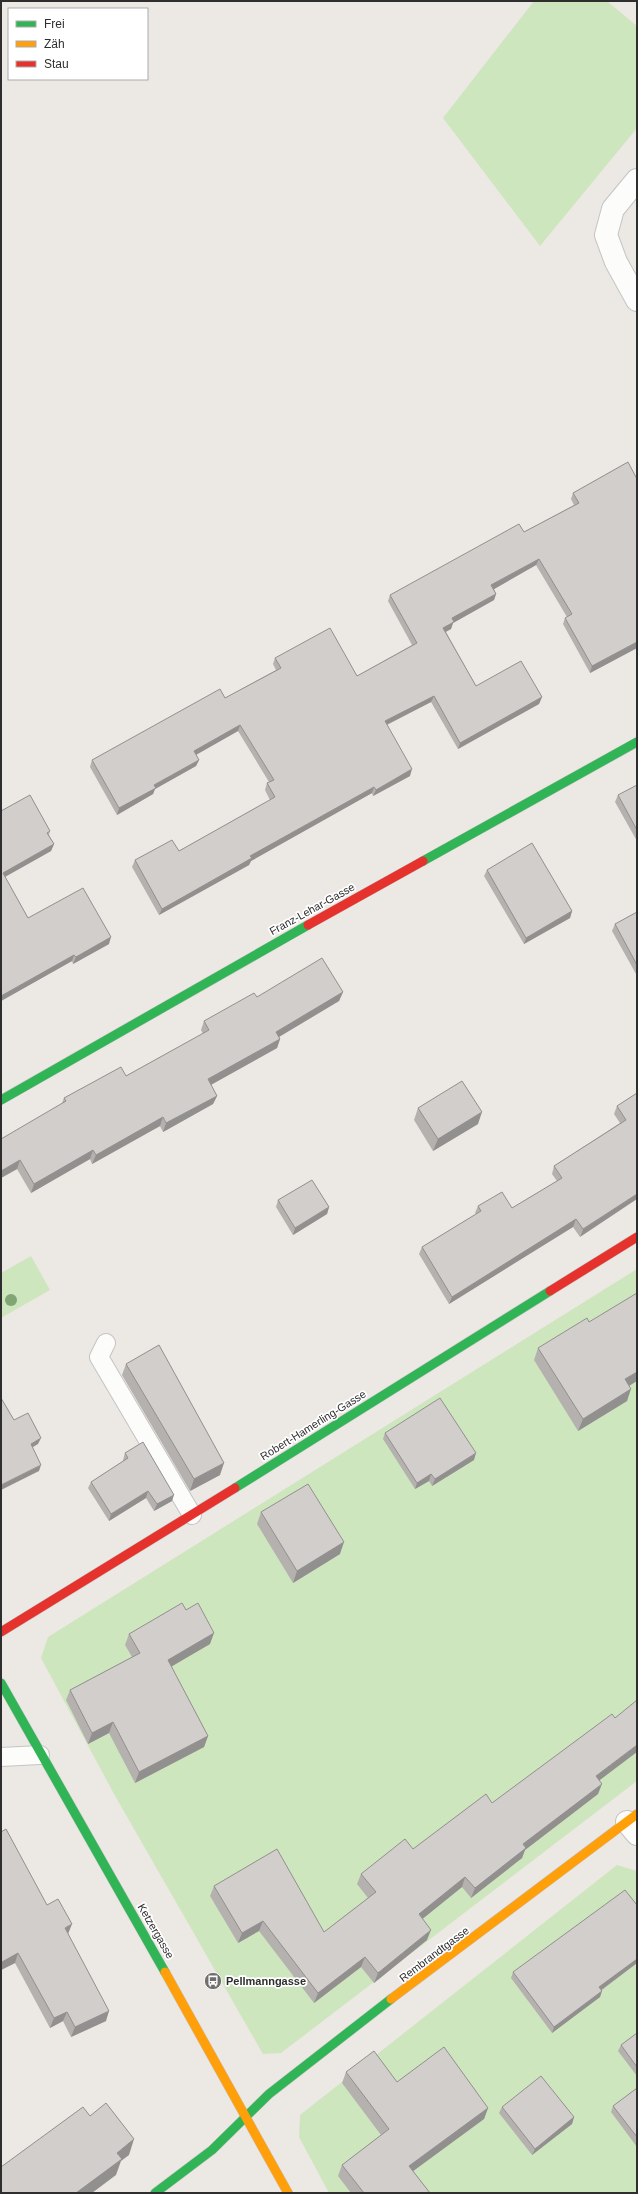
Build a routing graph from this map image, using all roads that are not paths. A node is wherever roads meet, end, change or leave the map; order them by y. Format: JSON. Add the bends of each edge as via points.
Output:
{"nodes":[{"id":1,"x":637,"y":180,"type":"edge"},
{"id":2,"x":637,"y":300,"type":"edge"},
{"id":3,"x":637,"y":742,"type":"edge"},
{"id":4,"x":1,"y":1100,"type":"edge"},
{"id":5,"x":637,"y":1237,"type":"edge"},
{"id":6,"x":106,"y":1344,"type":"dead end"},
{"id":7,"x":192,"y":1515,"type":"junction"},
{"id":8,"x":1,"y":1632,"type":"edge"},
{"id":9,"x":1,"y":1683,"type":"edge"},
{"id":10,"x":40,"y":1755,"type":"junction"},
{"id":11,"x":1,"y":1757,"type":"edge"},
{"id":12,"x":634,"y":1823,"type":"edge"},
{"id":13,"x":248,"y":2116,"type":"junction"},
{"id":14,"x":155,"y":2193,"type":"edge"},
{"id":15,"x":288,"y":2193,"type":"edge"}],
"edges":[{"from":1,"to":2,"type":"street","via":[[613,209],[606,235],[616,262]]},
{"from":3,"to":4,"type":"street","name":"Franz-Lehar-Gasse","via":[[329,913]]},
{"from":5,"to":7,"type":"street","name":"Robert-Hamerling-Gasse"},
{"from":6,"to":7,"type":"lane","via":[[99,1357]]},
{"from":7,"to":8,"type":"street","name":"Robert-Hamerling-Gasse"},
{"from":9,"to":10,"type":"street","name":"Ketzergasse"},
{"from":10,"to":11,"type":"lane"},
{"from":10,"to":13,"type":"street","name":"Ketzergasse"},
{"from":12,"to":13,"type":"street","name":"Rembrandtgasse","via":[[307,2063],[268,2094]]},
{"from":13,"to":14,"type":"street","via":[[212,2150]]},
{"from":13,"to":15,"type":"street","name":"Ketzergasse"}]}
